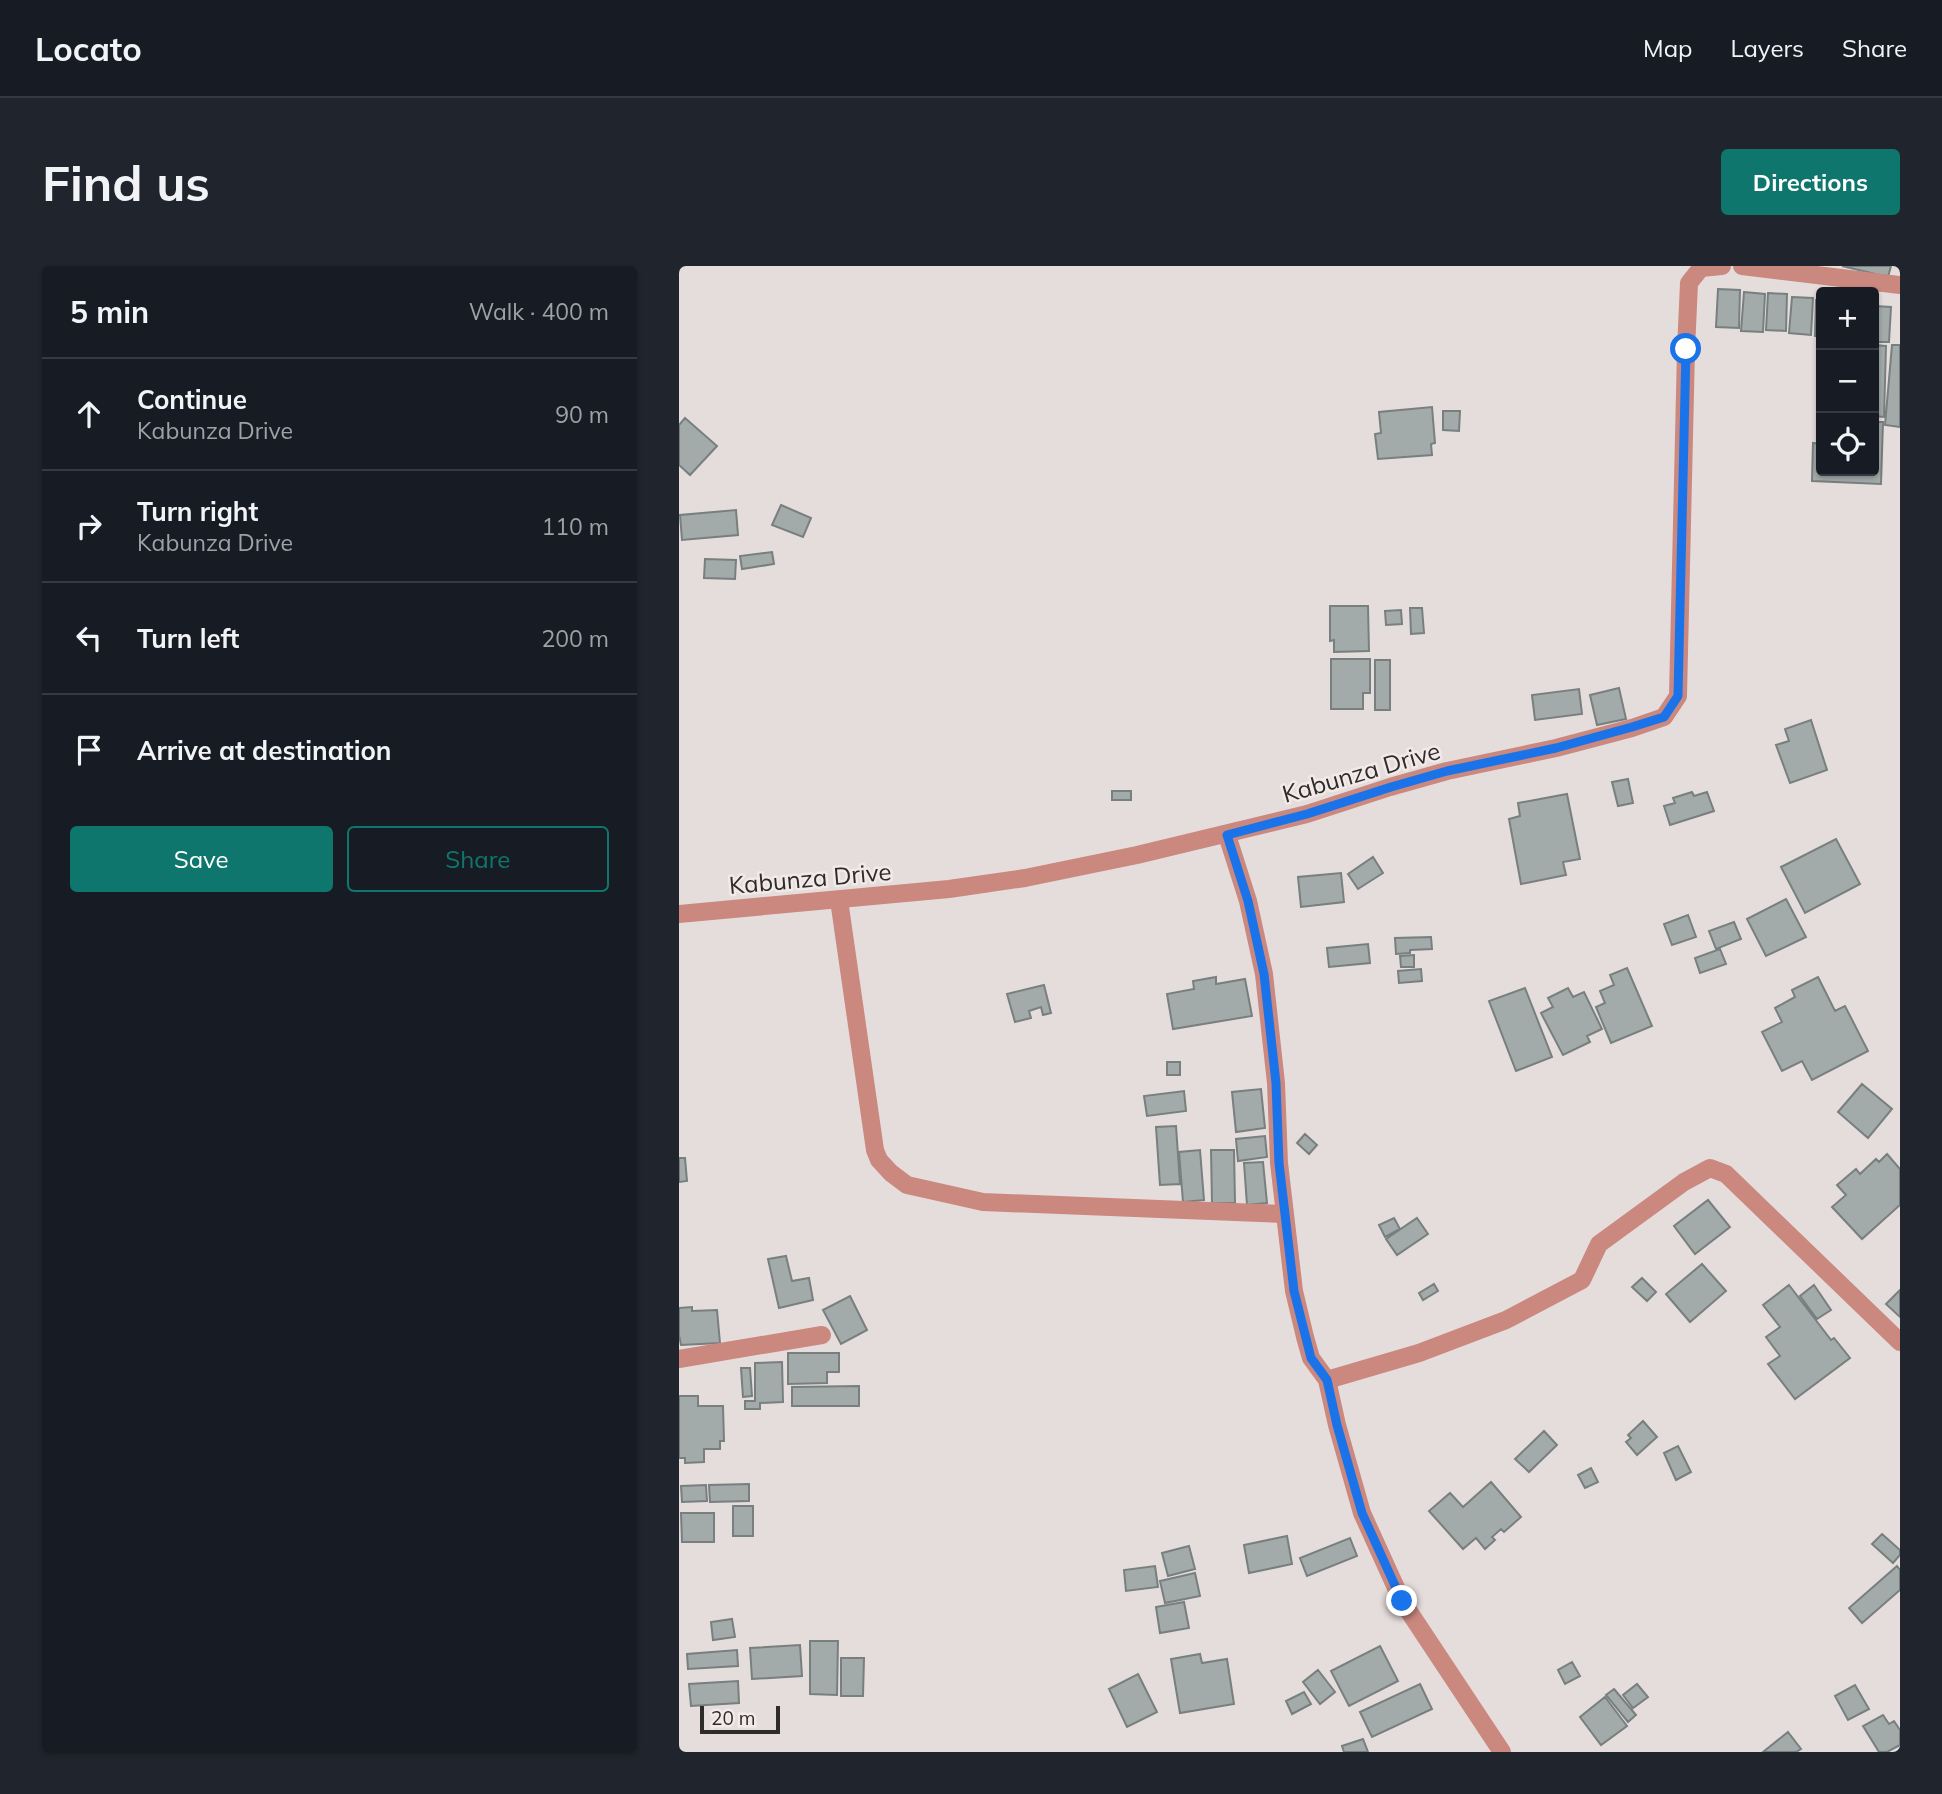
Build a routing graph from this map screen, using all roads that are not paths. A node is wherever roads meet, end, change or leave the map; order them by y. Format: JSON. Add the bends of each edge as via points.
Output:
{"nodes":[{"id":1,"x":1722,"y":266,"type":"edge"},
{"id":2,"x":1742,"y":266,"type":"edge"},
{"id":3,"x":1900,"y":285,"type":"edge"},
{"id":4,"x":1227,"y":835,"type":"junction"},
{"id":5,"x":839,"y":900,"type":"junction"},
{"id":6,"x":679,"y":915,"type":"edge"},
{"id":7,"x":1285,"y":1214,"type":"junction"},
{"id":8,"x":822,"y":1335,"type":"dead end"},
{"id":9,"x":1900,"y":1342,"type":"edge"},
{"id":10,"x":679,"y":1359,"type":"edge"},
{"id":11,"x":1327,"y":1380,"type":"junction"},
{"id":12,"x":1502,"y":1752,"type":"edge"}],
"edges":[{"from":1,"to":4,"type":"street","name":"Kabunza Drive","via":[[1701,268],[1689,283],[1678,696],[1664,717],[1556,748],[1447,771]]},
{"from":2,"to":3,"type":"street"},
{"from":4,"to":5,"type":"street","name":"Kabunza Drive","via":[[1025,878]]},
{"from":4,"to":7,"type":"street","via":[[1264,974]]},
{"from":5,"to":6,"type":"street","name":"Kabunza Drive"},
{"from":5,"to":7,"type":"street","via":[[875,1150],[884,1166],[907,1185],[983,1202]]},
{"from":7,"to":11,"type":"street","via":[[1305,1338],[1311,1358]]},
{"from":8,"to":10,"type":"street"},
{"from":9,"to":11,"type":"street","via":[[1726,1174],[1710,1168],[1599,1244],[1582,1280],[1506,1320],[1419,1353]]},
{"from":11,"to":12,"type":"street","via":[[1362,1513],[1402,1601]]}]}
